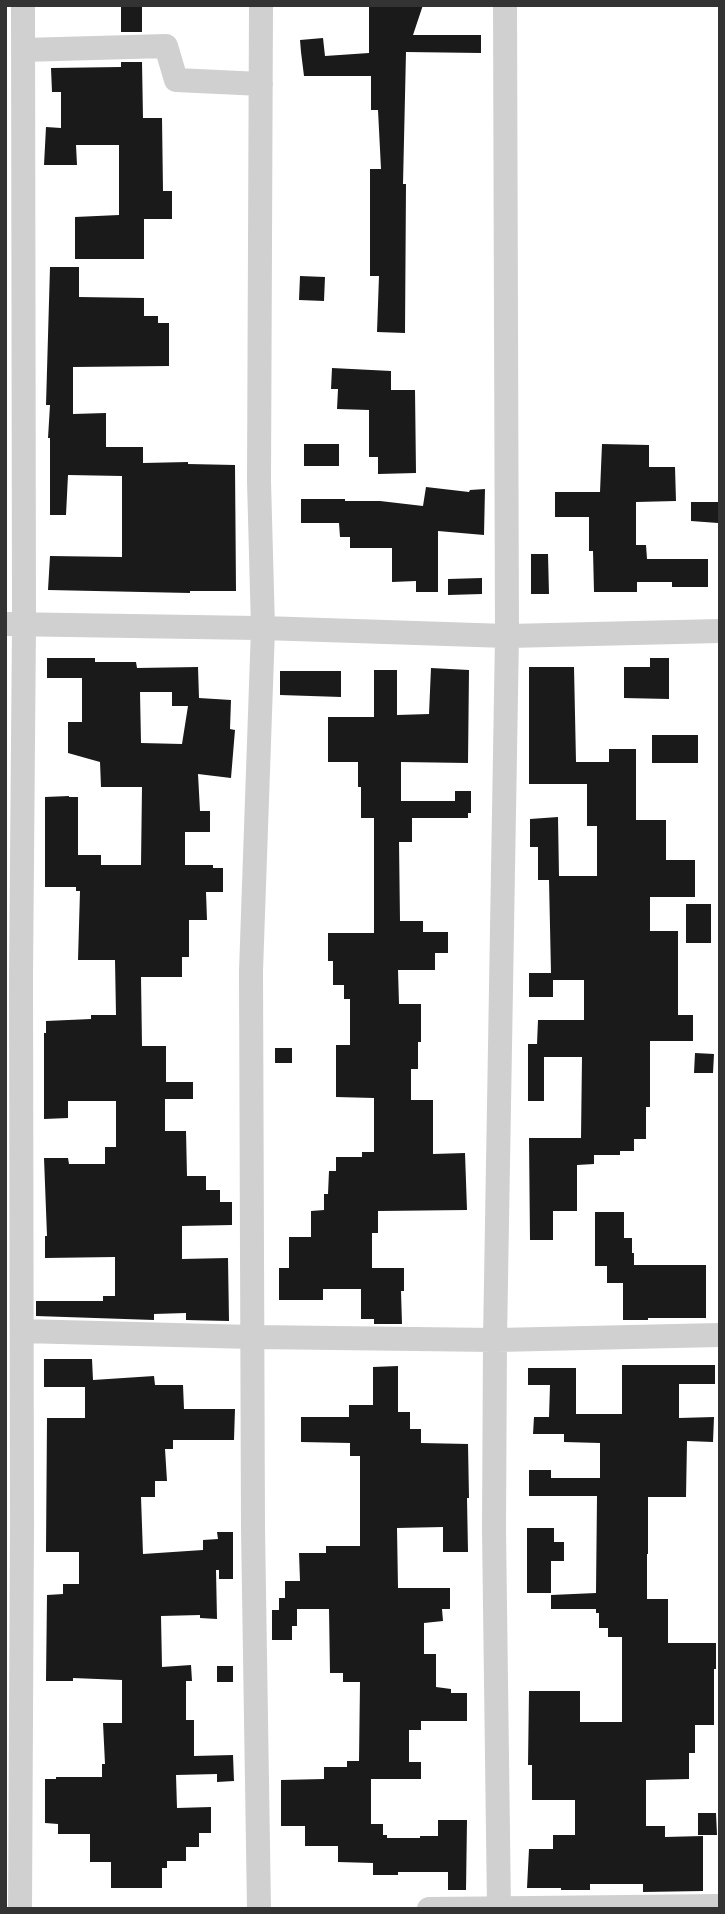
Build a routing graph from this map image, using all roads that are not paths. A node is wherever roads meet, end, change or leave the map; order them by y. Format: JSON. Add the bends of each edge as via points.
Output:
{"nodes":[{"id":1,"x":23,"y":5,"type":"edge"},
{"id":2,"x":261,"y":5,"type":"edge"},
{"id":3,"x":505,"y":5,"type":"edge"},
{"id":4,"x":23,"y":50,"type":"junction"},
{"id":5,"x":261,"y":84,"type":"junction"},
{"id":6,"x":15,"y":624,"type":"edge"},
{"id":7,"x":263,"y":628,"type":"junction"},
{"id":8,"x":720,"y":631,"type":"edge"},
{"id":9,"x":507,"y":636,"type":"junction"},
{"id":10,"x":22,"y":1331,"type":"junction"},
{"id":11,"x":720,"y":1335,"type":"edge"},
{"id":12,"x":252,"y":1338,"type":"junction"},
{"id":13,"x":495,"y":1340,"type":"junction"},
{"id":14,"x":720,"y":1906,"type":"edge"},
{"id":15,"x":499,"y":1908,"type":"edge"},
{"id":16,"x":20,"y":1909,"type":"edge"},
{"id":17,"x":258,"y":1909,"type":"edge"},
{"id":18,"x":429,"y":1909,"type":"edge"}],
"edges":[{"from":1,"to":4,"type":"street"},
{"from":2,"to":5,"type":"street"},
{"from":3,"to":9,"type":"street"},
{"from":4,"to":5,"type":"street","via":[[166,46],[176,80]]},
{"from":4,"to":6,"type":"street"},
{"from":5,"to":7,"type":"street"},
{"from":6,"to":7,"type":"street"},
{"from":6,"to":10,"type":"street"},
{"from":7,"to":9,"type":"street"},
{"from":7,"to":12,"type":"street","via":[[251,971]]},
{"from":8,"to":9,"type":"street"},
{"from":9,"to":13,"type":"street"},
{"from":10,"to":12,"type":"street"},
{"from":10,"to":16,"type":"street"},
{"from":11,"to":13,"type":"street"},
{"from":12,"to":13,"type":"street"},
{"from":12,"to":17,"type":"street"},
{"from":13,"to":15,"type":"street"},
{"from":14,"to":15,"type":"street"},
{"from":15,"to":18,"type":"street"}]}
